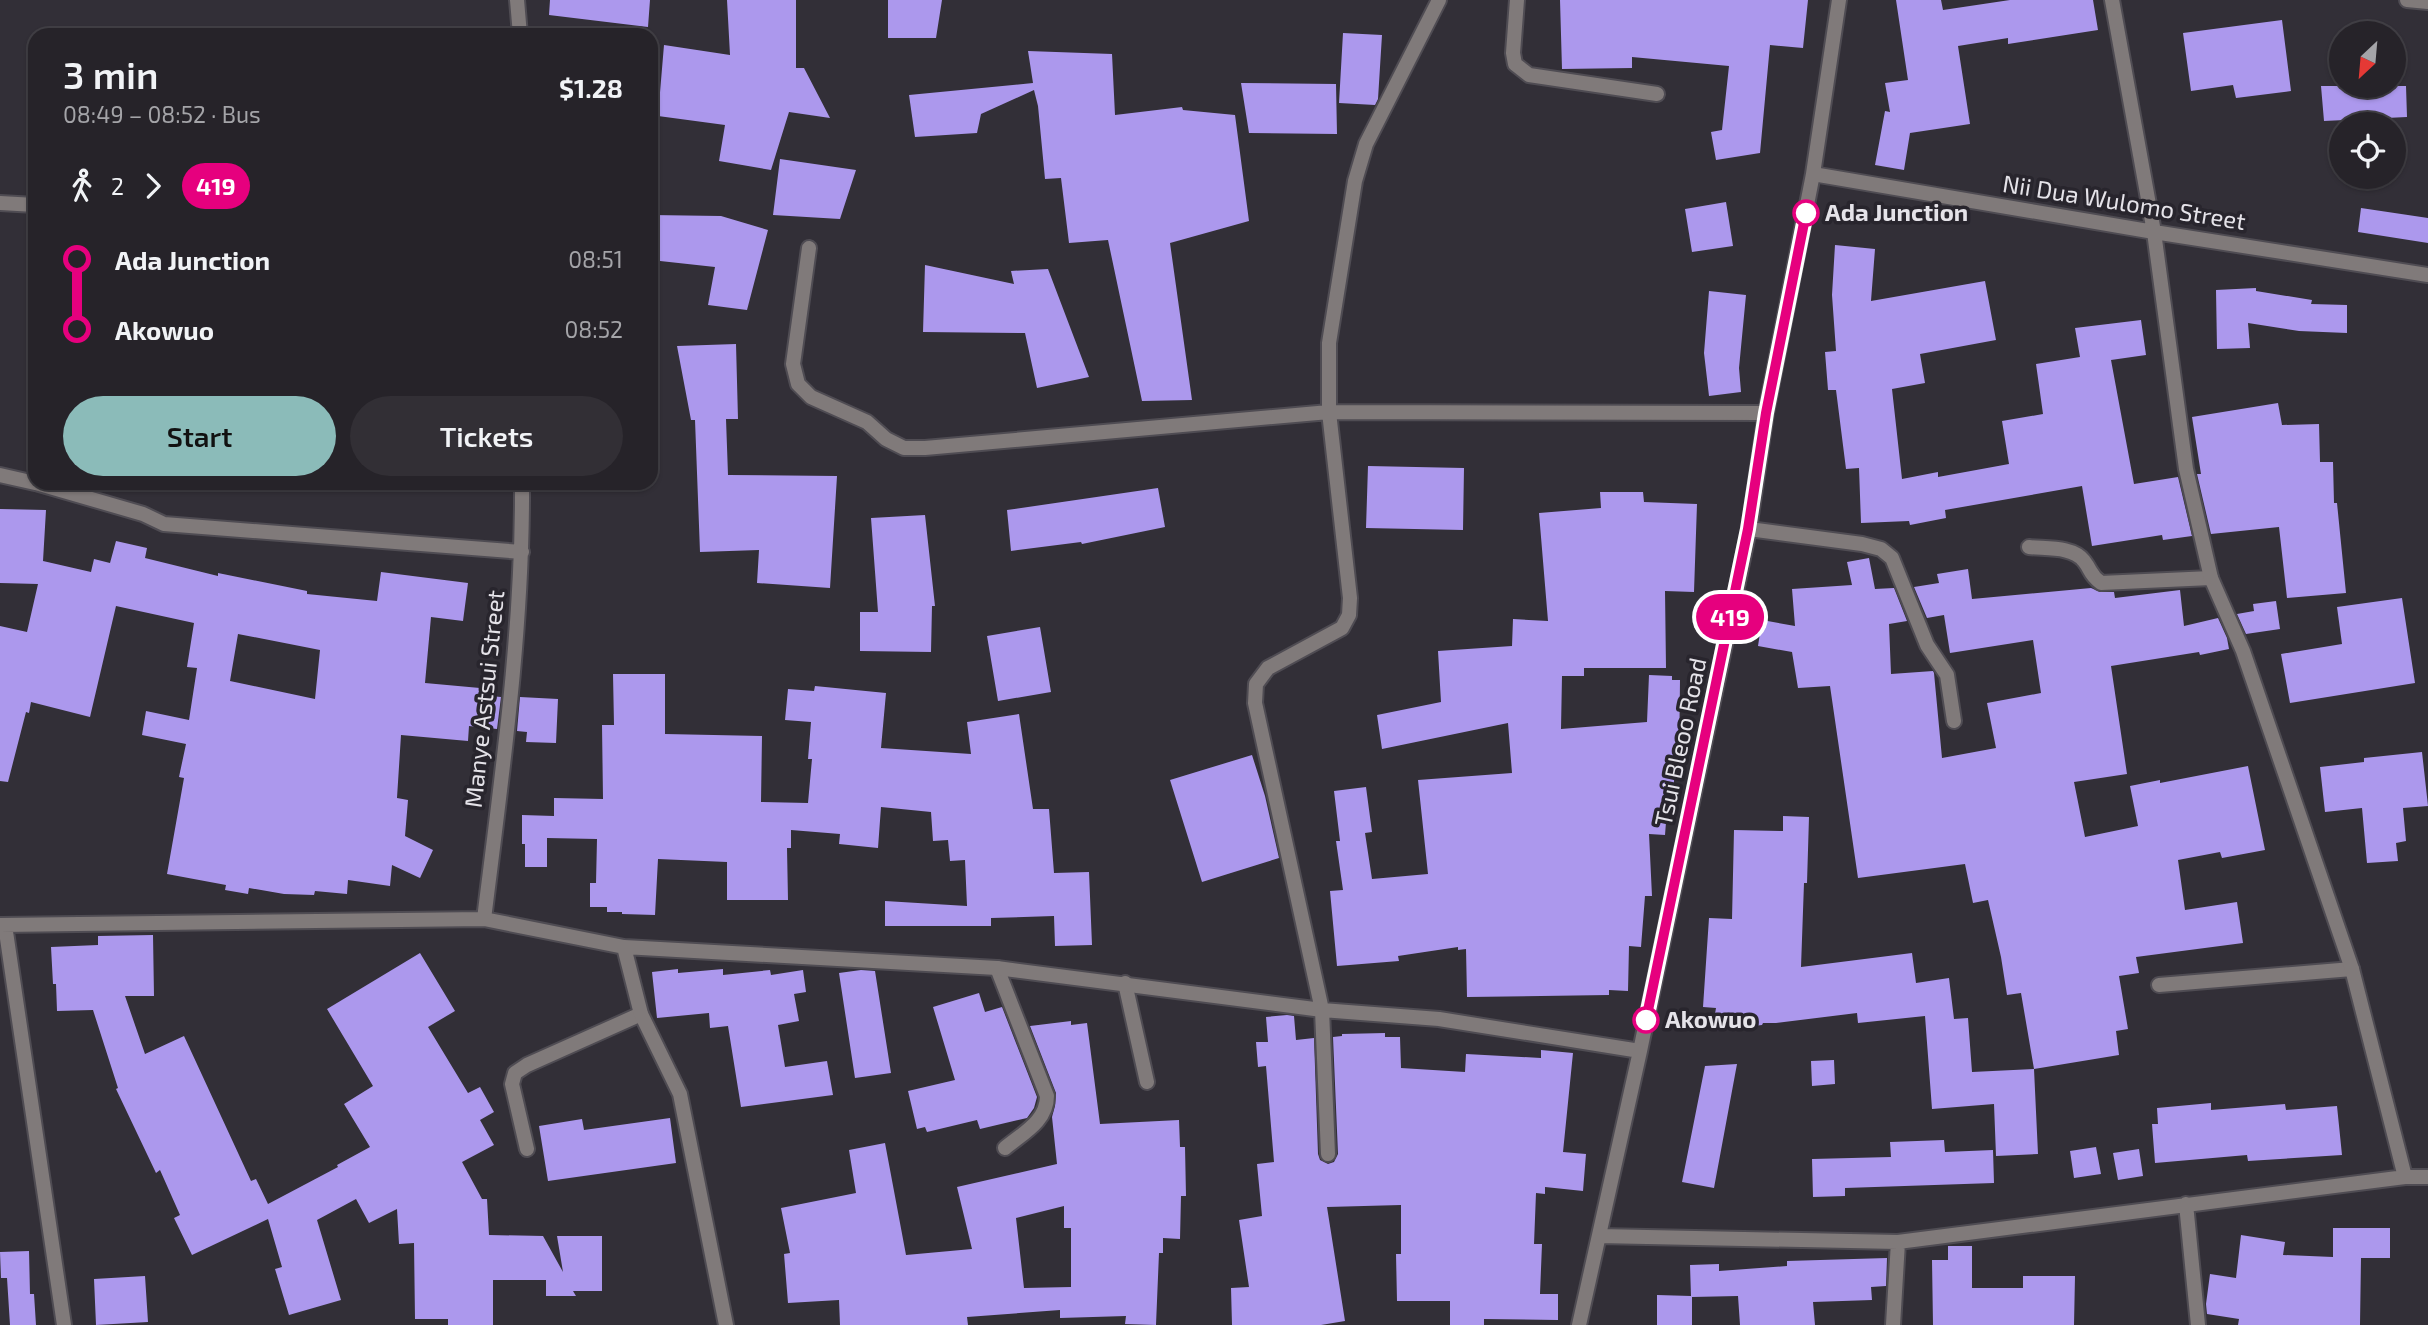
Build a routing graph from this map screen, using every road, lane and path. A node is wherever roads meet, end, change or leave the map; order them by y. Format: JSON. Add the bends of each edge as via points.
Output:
{"nodes":[{"id":1,"x":517,"y":0,"type":"edge"},
{"id":2,"x":1439,"y":0,"type":"edge"},
{"id":3,"x":1517,"y":0,"type":"edge"},
{"id":4,"x":1839,"y":0,"type":"edge"},
{"id":5,"x":2112,"y":0,"type":"edge"},
{"id":6,"x":2407,"y":0,"type":"edge"},
{"id":7,"x":2428,"y":2,"type":"edge"},
{"id":8,"x":519,"y":28,"type":"edge"},
{"id":9,"x":1657,"y":94,"type":"dead end"},
{"id":10,"x":1813,"y":174,"type":"junction"},
{"id":11,"x":0,"y":203,"type":"edge"},
{"id":12,"x":28,"y":205,"type":"edge"},
{"id":13,"x":2154,"y":232,"type":"junction"},
{"id":14,"x":809,"y":248,"type":"dead end"},
{"id":15,"x":2428,"y":275,"type":"edge"},
{"id":16,"x":1329,"y":412,"type":"junction"},
{"id":17,"x":1766,"y":413,"type":"junction"},
{"id":18,"x":0,"y":475,"type":"edge"},
{"id":19,"x":28,"y":481,"type":"edge"},
{"id":20,"x":59,"y":490,"type":"edge"},
{"id":21,"x":522,"y":490,"type":"edge"},
{"id":22,"x":1748,"y":529,"type":"junction"},
{"id":23,"x":2029,"y":547,"type":"dead end"},
{"id":24,"x":522,"y":552,"type":"junction"},
{"id":25,"x":2211,"y":578,"type":"junction"},
{"id":26,"x":1954,"y":721,"type":"dead end"},
{"id":27,"x":484,"y":919,"type":"junction"},
{"id":28,"x":2,"y":925,"type":"edge"},
{"id":29,"x":625,"y":947,"type":"junction"},
{"id":30,"x":997,"y":968,"type":"junction"},
{"id":31,"x":2352,"y":969,"type":"junction"},
{"id":32,"x":1125,"y":983,"type":"junction"},
{"id":33,"x":2159,"y":985,"type":"dead end"},
{"id":34,"x":1322,"y":1010,"type":"junction"},
{"id":35,"x":641,"y":1014,"type":"junction"},
{"id":36,"x":1640,"y":1051,"type":"junction"},
{"id":37,"x":1147,"y":1082,"type":"dead end"},
{"id":38,"x":1005,"y":1148,"type":"dead end"},
{"id":39,"x":527,"y":1149,"type":"dead end"},
{"id":40,"x":1328,"y":1154,"type":"dead end"},
{"id":41,"x":2405,"y":1177,"type":"junction"},
{"id":42,"x":2428,"y":1177,"type":"edge"},
{"id":43,"x":2186,"y":1204,"type":"junction"},
{"id":44,"x":1599,"y":1236,"type":"junction"},
{"id":45,"x":1898,"y":1242,"type":"junction"},
{"id":46,"x":64,"y":1325,"type":"edge"},
{"id":47,"x":726,"y":1325,"type":"edge"},
{"id":48,"x":1579,"y":1325,"type":"edge"},
{"id":49,"x":1893,"y":1325,"type":"edge"},
{"id":50,"x":2198,"y":1325,"type":"edge"}],
"edges":[{"from":1,"to":8,"type":"street"},
{"from":2,"to":16,"type":"street","via":[[1366,144],[1355,181],[1329,343]]},
{"from":3,"to":9,"type":"street","via":[[1513,53],[1515,64],[1529,75]]},
{"from":4,"to":10,"type":"street","name":"Tsui Bleoo Road"},
{"from":5,"to":13,"type":"street"},
{"from":6,"to":7,"type":"street"},
{"from":10,"to":13,"type":"street","name":"Nii Dua Wulomo Street"},
{"from":10,"to":17,"type":"street","name":"Tsui Bleoo Road"},
{"from":11,"to":12,"type":"street"},
{"from":13,"to":15,"type":"street","name":"Nii Dua Wulomo Street"},
{"from":13,"to":25,"type":"street","via":[[2186,470]]},
{"from":14,"to":16,"type":"street","via":[[793,365],[798,384],[811,397],[867,422],[904,448]]},
{"from":16,"to":17,"type":"street"},
{"from":16,"to":34,"type":"street","via":[[1349,615],[1342,628],[1268,668],[1256,684],[1255,703]]},
{"from":17,"to":22,"type":"street","name":"Tsui Bleoo Road"},
{"from":18,"to":19,"type":"street"},
{"from":20,"to":24,"type":"street","via":[[164,524]]},
{"from":21,"to":24,"type":"street","name":"Manye Astsui Street"},
{"from":22,"to":26,"type":"street","via":[[1862,544],[1881,549],[1892,558],[1927,645],[1947,675]]},
{"from":22,"to":36,"type":"street","name":"Tsui Bleoo Road"},
{"from":23,"to":25,"type":"street","via":[[2076,554],[2090,576],[2101,583]]},
{"from":24,"to":27,"type":"street","name":"Manye Astsui Street"},
{"from":25,"to":31,"type":"street","via":[[2243,650]]},
{"from":27,"to":28,"type":"street"},
{"from":27,"to":29,"type":"street"},
{"from":28,"to":46,"type":"street"},
{"from":29,"to":30,"type":"street"},
{"from":29,"to":35,"type":"street"},
{"from":30,"to":32,"type":"street"},
{"from":30,"to":38,"type":"street","via":[[1047,1107],[1042,1117]]},
{"from":31,"to":33,"type":"street"},
{"from":31,"to":41,"type":"street"},
{"from":32,"to":34,"type":"street"},
{"from":32,"to":37,"type":"street"},
{"from":34,"to":36,"type":"street","via":[[1439,1019]]},
{"from":34,"to":40,"type":"street"},
{"from":35,"to":39,"type":"street","via":[[515,1073],[512,1084]]},
{"from":35,"to":47,"type":"street","via":[[680,1094]]},
{"from":36,"to":44,"type":"street","name":"Tsui Bleoo Road"},
{"from":41,"to":42,"type":"street"},
{"from":41,"to":43,"type":"street"},
{"from":43,"to":45,"type":"street"},
{"from":43,"to":50,"type":"street"},
{"from":44,"to":45,"type":"street"},
{"from":44,"to":48,"type":"street","name":"Tsui Bleoo Road"},
{"from":45,"to":49,"type":"street"}]}
